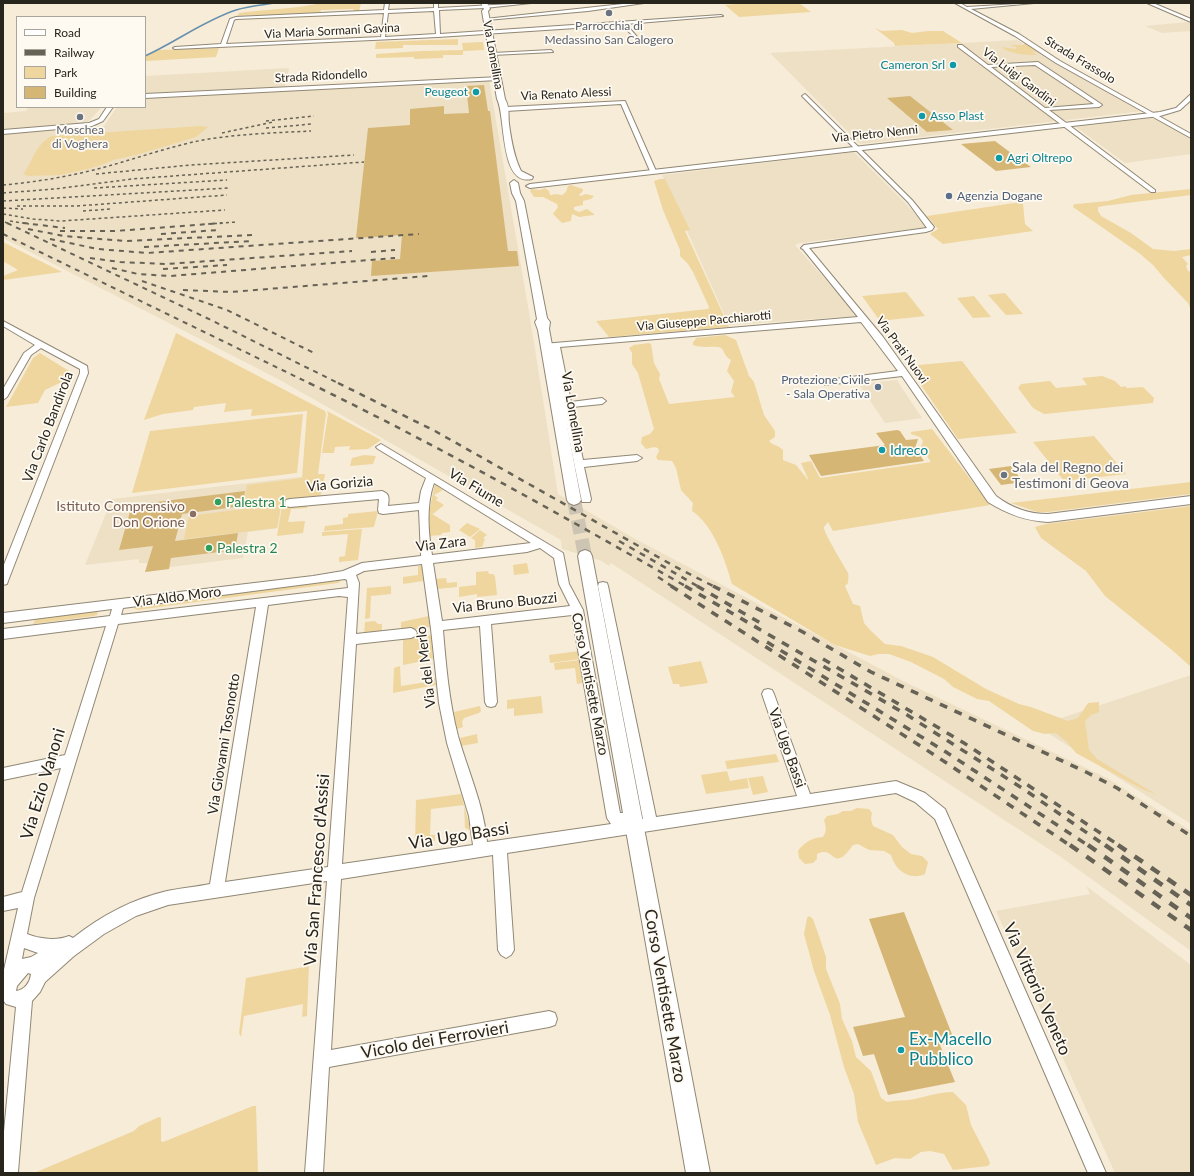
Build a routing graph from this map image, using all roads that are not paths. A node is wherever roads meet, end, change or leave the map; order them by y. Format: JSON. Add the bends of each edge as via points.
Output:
{"nodes":[{"id":1,"x":387,"y":3,"type":"edge"},
{"id":2,"x":436,"y":3,"type":"edge"},
{"id":3,"x":529,"y":3,"type":"edge"},
{"id":4,"x":604,"y":3,"type":"edge"},
{"id":5,"x":642,"y":3,"type":"edge"},
{"id":6,"x":957,"y":3,"type":"edge"},
{"id":7,"x":1032,"y":3,"type":"edge"},
{"id":8,"x":1149,"y":3,"type":"edge"},
{"id":9,"x":485,"y":7,"type":"edge"},
{"id":10,"x":586,"y":8,"type":"junction"},
{"id":11,"x":608,"y":8,"type":"junction"},
{"id":12,"x":968,"y":8,"type":"junction"},
{"id":13,"x":437,"y":9,"type":"junction"},
{"id":14,"x":386,"y":11,"type":"junction"},
{"id":15,"x":592,"y":15,"type":"dead end"},
{"id":16,"x":721,"y":16,"type":"dead end"},
{"id":17,"x":487,"y":19,"type":"junction"},
{"id":18,"x":597,"y":20,"type":"dead end"},
{"id":19,"x":1191,"y":21,"type":"edge"},
{"id":20,"x":623,"y":23,"type":"junction"},
{"id":21,"x":602,"y":25,"type":"junction"},
{"id":22,"x":588,"y":26,"type":"junction"},
{"id":23,"x":591,"y":31,"type":"dead end"},
{"id":24,"x":489,"y":33,"type":"junction"},
{"id":25,"x":438,"y":36,"type":"junction"},
{"id":26,"x":383,"y":38,"type":"junction"},
{"id":27,"x":636,"y":38,"type":"dead end"},
{"id":28,"x":223,"y":46,"type":"junction"},
{"id":29,"x":960,"y":46,"type":"dead end"},
{"id":30,"x":175,"y":48,"type":"dead end"},
{"id":31,"x":551,"y":51,"type":"dead end"},
{"id":32,"x":493,"y":54,"type":"junction"},
{"id":33,"x":1058,"y":62,"type":"junction"},
{"id":34,"x":1036,"y":63,"type":"junction"},
{"id":35,"x":988,"y":66,"type":"junction"},
{"id":36,"x":498,"y":78,"type":"junction"},
{"id":37,"x":146,"y":96,"type":"edge"},
{"id":38,"x":805,"y":96,"type":"dead end"},
{"id":39,"x":1191,"y":96,"type":"edge"},
{"id":40,"x":502,"y":99,"type":"junction"},
{"id":41,"x":109,"y":108,"type":"edge"},
{"id":42,"x":506,"y":109,"type":"junction"},
{"id":43,"x":1046,"y":109,"type":"junction"},
{"id":44,"x":1153,"y":115,"type":"junction"},
{"id":45,"x":505,"y":121,"type":"junction"},
{"id":46,"x":1067,"y":125,"type":"junction"},
{"id":47,"x":3,"y":132,"type":"edge"},
{"id":48,"x":1191,"y":136,"type":"edge"},
{"id":49,"x":857,"y":148,"type":"junction"},
{"id":50,"x":511,"y":152,"type":"junction"},
{"id":51,"x":654,"y":171,"type":"junction"},
{"id":52,"x":515,"y":182,"type":"junction"},
{"id":53,"x":530,"y":182,"type":"junction"},
{"id":54,"x":1153,"y":191,"type":"dead end"},
{"id":55,"x":520,"y":201,"type":"junction"},
{"id":56,"x":864,"y":319,"type":"junction"},
{"id":57,"x":3,"y":323,"type":"edge"},
{"id":58,"x":42,"y":344,"type":"junction"},
{"id":59,"x":551,"y":346,"type":"junction"},
{"id":60,"x":904,"y":373,"type":"junction"},
{"id":61,"x":13,"y":379,"type":"junction"},
{"id":62,"x":3,"y":381,"type":"edge"},
{"id":63,"x":828,"y":383,"type":"dead end"},
{"id":64,"x":3,"y":397,"type":"edge"},
{"id":65,"x":602,"y":401,"type":"dead end"},
{"id":66,"x":567,"y":405,"type":"junction"},
{"id":67,"x":381,"y":447,"type":"dead end"},
{"id":68,"x":637,"y":458,"type":"dead end"},
{"id":69,"x":579,"y":464,"type":"junction"},
{"id":70,"x":432,"y":477,"type":"junction"},
{"id":71,"x":586,"y":499,"type":"tunnel mouth"},
{"id":72,"x":574,"y":500,"type":"tunnel mouth"},
{"id":73,"x":1191,"y":500,"type":"edge"},
{"id":74,"x":290,"y":503,"type":"dead end"},
{"id":75,"x":425,"y":506,"type":"junction"},
{"id":76,"x":541,"y":544,"type":"junction"},
{"id":77,"x":556,"y":553,"type":"joint"},
{"id":78,"x":585,"y":556,"type":"tunnel mouth"},
{"id":79,"x":427,"y":560,"type":"junction"},
{"id":80,"x":345,"y":575,"type":"junction"},
{"id":81,"x":4,"y":577,"type":"edge"},
{"id":82,"x":603,"y":586,"type":"dead end"},
{"id":83,"x":353,"y":595,"type":"junction"},
{"id":84,"x":263,"y":601,"type":"junction"},
{"id":85,"x":119,"y":604,"type":"junction"},
{"id":86,"x":577,"y":610,"type":"junction"},
{"id":87,"x":3,"y":618,"type":"edge"},
{"id":88,"x":114,"y":620,"type":"junction"},
{"id":89,"x":485,"y":620,"type":"junction"},
{"id":90,"x":436,"y":626,"type":"junction"},
{"id":91,"x":3,"y":634,"type":"edge"},
{"id":92,"x":411,"y":634,"type":"dead end"},
{"id":93,"x":350,"y":640,"type":"junction"},
{"id":94,"x":768,"y":694,"type":"dead end"},
{"id":95,"x":491,"y":702,"type":"dead end"},
{"id":96,"x":70,"y":760,"type":"junction"},
{"id":97,"x":3,"y":774,"type":"edge"},
{"id":98,"x":806,"y":801,"type":"junction"},
{"id":99,"x":942,"y":821,"type":"joint"},
{"id":100,"x":613,"y":824,"type":"junction"},
{"id":101,"x":639,"y":824,"type":"junction"},
{"id":102,"x":500,"y":848,"type":"junction"},
{"id":103,"x":481,"y":851,"type":"junction"},
{"id":104,"x":334,"y":873,"type":"junction"},
{"id":105,"x":216,"y":891,"type":"junction"},
{"id":106,"x":27,"y":898,"type":"junction"},
{"id":107,"x":3,"y":904,"type":"edge"},
{"id":108,"x":88,"y":935,"type":"junction"},
{"id":109,"x":19,"y":938,"type":"junction"},
{"id":110,"x":70,"y":943,"type":"junction"},
{"id":111,"x":506,"y":950,"type":"dead end"},
{"id":112,"x":36,"y":971,"type":"junction"},
{"id":113,"x":10,"y":978,"type":"junction"},
{"id":114,"x":12,"y":997,"type":"edge"},
{"id":115,"x":549,"y":1019,"type":"dead end"},
{"id":116,"x":322,"y":1060,"type":"junction"},
{"id":117,"x":9,"y":1172,"type":"edge"},
{"id":118,"x":314,"y":1173,"type":"edge"},
{"id":119,"x":698,"y":1173,"type":"edge"},
{"id":120,"x":1097,"y":1173,"type":"edge"}],
"edges":[{"from":1,"to":14,"type":"street"},
{"from":2,"to":13,"type":"street"},
{"from":3,"to":9,"type":"street"},
{"from":4,"to":11,"type":"street"},
{"from":5,"to":11,"type":"street"},
{"from":6,"to":12,"type":"street","name":"Strada Frassolo"},
{"from":7,"to":12,"type":"street"},
{"from":8,"to":19,"type":"street"},
{"from":9,"to":13,"type":"street"},
{"from":9,"to":17,"type":"main road","name":"Via Lomellina"},
{"from":10,"to":11,"type":"street"},
{"from":10,"to":15,"type":"street"},
{"from":10,"to":17,"type":"street"},
{"from":12,"to":33,"type":"street","name":"Strada Frassolo","via":[[1024,39]]},
{"from":13,"to":14,"type":"street"},
{"from":13,"to":25,"type":"street"},
{"from":14,"to":26,"type":"street"},
{"from":14,"to":28,"type":"street","via":[[236,18],[232,19]]},
{"from":16,"to":20,"type":"street","name":"Via Maria Sormani Gavina"},
{"from":17,"to":24,"type":"main road","name":"Via Lomellina"},
{"from":18,"to":21,"type":"street"},
{"from":20,"to":21,"type":"street","name":"Via Maria Sormani Gavina"},
{"from":20,"to":27,"type":"street"},
{"from":21,"to":22,"type":"street","name":"Via Maria Sormani Gavina"},
{"from":22,"to":23,"type":"street"},
{"from":22,"to":24,"type":"street","name":"Via Maria Sormani Gavina"},
{"from":24,"to":25,"type":"street","name":"Via Maria Sormani Gavina"},
{"from":24,"to":32,"type":"main road","name":"Via Lomellina"},
{"from":25,"to":26,"type":"street","name":"Via Maria Sormani Gavina"},
{"from":26,"to":28,"type":"street","name":"Via Maria Sormani Gavina"},
{"from":28,"to":30,"type":"street","name":"Via Maria Sormani Gavina"},
{"from":29,"to":35,"type":"street","name":"Via Luigi Gandini"},
{"from":31,"to":32,"type":"street"},
{"from":32,"to":36,"type":"main road","name":"Via Lomellina"},
{"from":33,"to":34,"type":"street"},
{"from":33,"to":44,"type":"street","name":"Strada Frassolo"},
{"from":34,"to":35,"type":"street"},
{"from":34,"to":43,"type":"street","via":[[1099,105]]},
{"from":35,"to":43,"type":"street","name":"Via Luigi Gandini"},
{"from":36,"to":37,"type":"street","name":"Strada Ridondello"},
{"from":36,"to":40,"type":"main road","name":"Via Lomellina"},
{"from":38,"to":49,"type":"street"},
{"from":39,"to":44,"type":"street","name":"Via Pietro Nenni","via":[[1178,109]]},
{"from":40,"to":42,"type":"main road","name":"Via Lomellina"},
{"from":40,"to":45,"type":"main road","name":"Via Lomellina","via":[[500,105]]},
{"from":41,"to":47,"type":"street","via":[[101,120],[90,125]]},
{"from":42,"to":45,"type":"main road","name":"Via Lomellina"},
{"from":42,"to":51,"type":"street","name":"Via Renato Alessi","via":[[623,102]]},
{"from":43,"to":46,"type":"street","name":"Via Luigi Gandini"},
{"from":44,"to":46,"type":"street","name":"Via Pietro Nenni"},
{"from":44,"to":48,"type":"street","name":"Strada Frassolo"},
{"from":45,"to":50,"type":"main road","name":"Via Lomellina"},
{"from":46,"to":49,"type":"street","name":"Via Pietro Nenni"},
{"from":46,"to":54,"type":"street","name":"Via Luigi Gandini"},
{"from":49,"to":51,"type":"street","name":"Via Pietro Nenni"},
{"from":49,"to":56,"type":"street","name":"Via Prati Nuovi","via":[[910,201],[931,227],[926,230],[806,246],[805,248]]},
{"from":50,"to":52,"type":"main road","name":"Via Lomellina","via":[[510,168],[515,176]]},
{"from":50,"to":53,"type":"main road","name":"Via Lomellina","via":[[517,171]]},
{"from":51,"to":53,"type":"street","name":"Via Pietro Nenni","via":[[556,182]]},
{"from":52,"to":53,"type":"main road","via":[[521,177]]},
{"from":52,"to":55,"type":"main road","name":"Via Lomellina"},
{"from":53,"to":55,"type":"main road","via":[[522,191]]},
{"from":55,"to":59,"type":"main road","name":"Via Lomellina","via":[[543,324]]},
{"from":56,"to":59,"type":"street","name":"Via Giuseppe Pacchiarotti"},
{"from":56,"to":60,"type":"street","name":"Via Prati Nuovi"},
{"from":57,"to":58,"type":"street","name":"Via Carlo Bandirola"},
{"from":58,"to":61,"type":"street","via":[[28,353]]},
{"from":58,"to":81,"type":"street","name":"Via Carlo Bandirola","via":[[84,368],[84,372]]},
{"from":59,"to":66,"type":"street","name":"Via Lomellina"},
{"from":59,"to":72,"type":"main road","name":"Via Lomellina"},
{"from":60,"to":63,"type":"street"},
{"from":60,"to":73,"type":"street","name":"Via Prati Nuovi","via":[[992,499],[1013,512],[1034,518],[1048,518]]},
{"from":61,"to":62,"type":"street"},
{"from":61,"to":64,"type":"street"},
{"from":65,"to":66,"type":"street","name":"Via Lomellina"},
{"from":66,"to":69,"type":"street","name":"Via Lomellina"},
{"from":67,"to":70,"type":"street","name":"Via Fiume"},
{"from":68,"to":69,"type":"street","name":"Via Lomellina"},
{"from":69,"to":71,"type":"street","name":"Via Lomellina"},
{"from":70,"to":75,"type":"street","name":"Via del Merlo","via":[[427,488]]},
{"from":70,"to":76,"type":"street","name":"Via Fiume"},
{"from":74,"to":75,"type":"street","name":"Via Gorizia","via":[[382,495],[383,510]]},
{"from":75,"to":79,"type":"street","name":"Via del Merlo","via":[[424,536]]},
{"from":76,"to":77,"type":"street","name":"Via Fiume"},
{"from":76,"to":79,"type":"street","name":"Via Zara"},
{"from":77,"to":86,"type":"street","name":"Corso Ventisette Marzo","via":[[559,556],[564,584]]},
{"from":78,"to":101,"type":"main road","name":"Corso Ventisette Marzo"},
{"from":79,"to":80,"type":"street","name":"Via Zara","via":[[362,567]]},
{"from":79,"to":90,"type":"street","name":"Via del Merlo"},
{"from":80,"to":83,"type":"street","name":"Via San Francesco d'Assisi","via":[[353,579]]},
{"from":80,"to":85,"type":"street","name":"Via Aldo Moro"},
{"from":82,"to":101,"type":"street","name":"Corso Ventisette Marzo"},
{"from":83,"to":84,"type":"street","name":"Via Aldo Moro","via":[[350,592],[339,592]]},
{"from":83,"to":93,"type":"street","name":"Via San Francesco d'Assisi"},
{"from":84,"to":88,"type":"street","name":"Via Aldo Moro"},
{"from":84,"to":105,"type":"street","name":"Via Giovanni Tosonotto"},
{"from":85,"to":87,"type":"street","name":"Via Aldo Moro"},
{"from":85,"to":88,"type":"street","name":"Via Ezio Vanoni"},
{"from":86,"to":89,"type":"street","name":"Via Bruno Buozzi"},
{"from":86,"to":100,"type":"street","name":"Corso Ventisette Marzo"},
{"from":88,"to":91,"type":"street","name":"Via Aldo Moro"},
{"from":88,"to":96,"type":"street","name":"Via Ezio Vanoni"},
{"from":89,"to":90,"type":"street","name":"Via Bruno Buozzi"},
{"from":89,"to":95,"type":"street"},
{"from":90,"to":103,"type":"street","name":"Via del Merlo","via":[[446,709],[458,759],[480,829]]},
{"from":92,"to":93,"type":"street"},
{"from":93,"to":104,"type":"street","name":"Via San Francesco d'Assisi"},
{"from":94,"to":98,"type":"street","name":"Via Ugo Bassi"},
{"from":96,"to":97,"type":"street"},
{"from":96,"to":106,"type":"street","name":"Via Ezio Vanoni"},
{"from":98,"to":99,"type":"street","name":"Via Ugo Bassi","via":[[896,787],[923,799],[940,814]]},
{"from":98,"to":101,"type":"street","name":"Via Ugo Bassi"},
{"from":99,"to":120,"type":"street","name":"Via Vittorio Veneto"},
{"from":100,"to":101,"type":"street","name":"Via Ugo Bassi"},
{"from":100,"to":102,"type":"street","name":"Via Ugo Bassi"},
{"from":101,"to":119,"type":"main road","name":"Corso Ventisette Marzo"},
{"from":102,"to":103,"type":"street","name":"Via Ugo Bassi"},
{"from":102,"to":111,"type":"street"},
{"from":103,"to":104,"type":"street","name":"Via Ugo Bassi"},
{"from":104,"to":105,"type":"street","name":"Via Ugo Bassi"},
{"from":104,"to":116,"type":"street","name":"Via San Francesco d'Assisi"},
{"from":105,"to":108,"type":"street","name":"Via Ugo Bassi","via":[[162,899],[142,905]]},
{"from":106,"to":107,"type":"street"},
{"from":106,"to":109,"type":"street","name":"Via Ezio Vanoni"},
{"from":108,"to":110,"type":"street"},
{"from":108,"to":112,"type":"street"},
{"from":109,"to":110,"type":"street","via":[[50,948]]},
{"from":109,"to":113,"type":"street","name":"Via Ezio Vanoni"},
{"from":110,"to":112,"type":"street"},
{"from":112,"to":113,"type":"street","via":[[21,968]]},
{"from":112,"to":114,"type":"street","via":[[38,983],[33,990]]},
{"from":113,"to":114,"type":"street","via":[[6,991]]},
{"from":114,"to":117,"type":"street"},
{"from":115,"to":116,"type":"street","name":"Vicolo dei Ferrovieri"},
{"from":116,"to":118,"type":"street","name":"Via San Francesco d'Assisi"}]}
